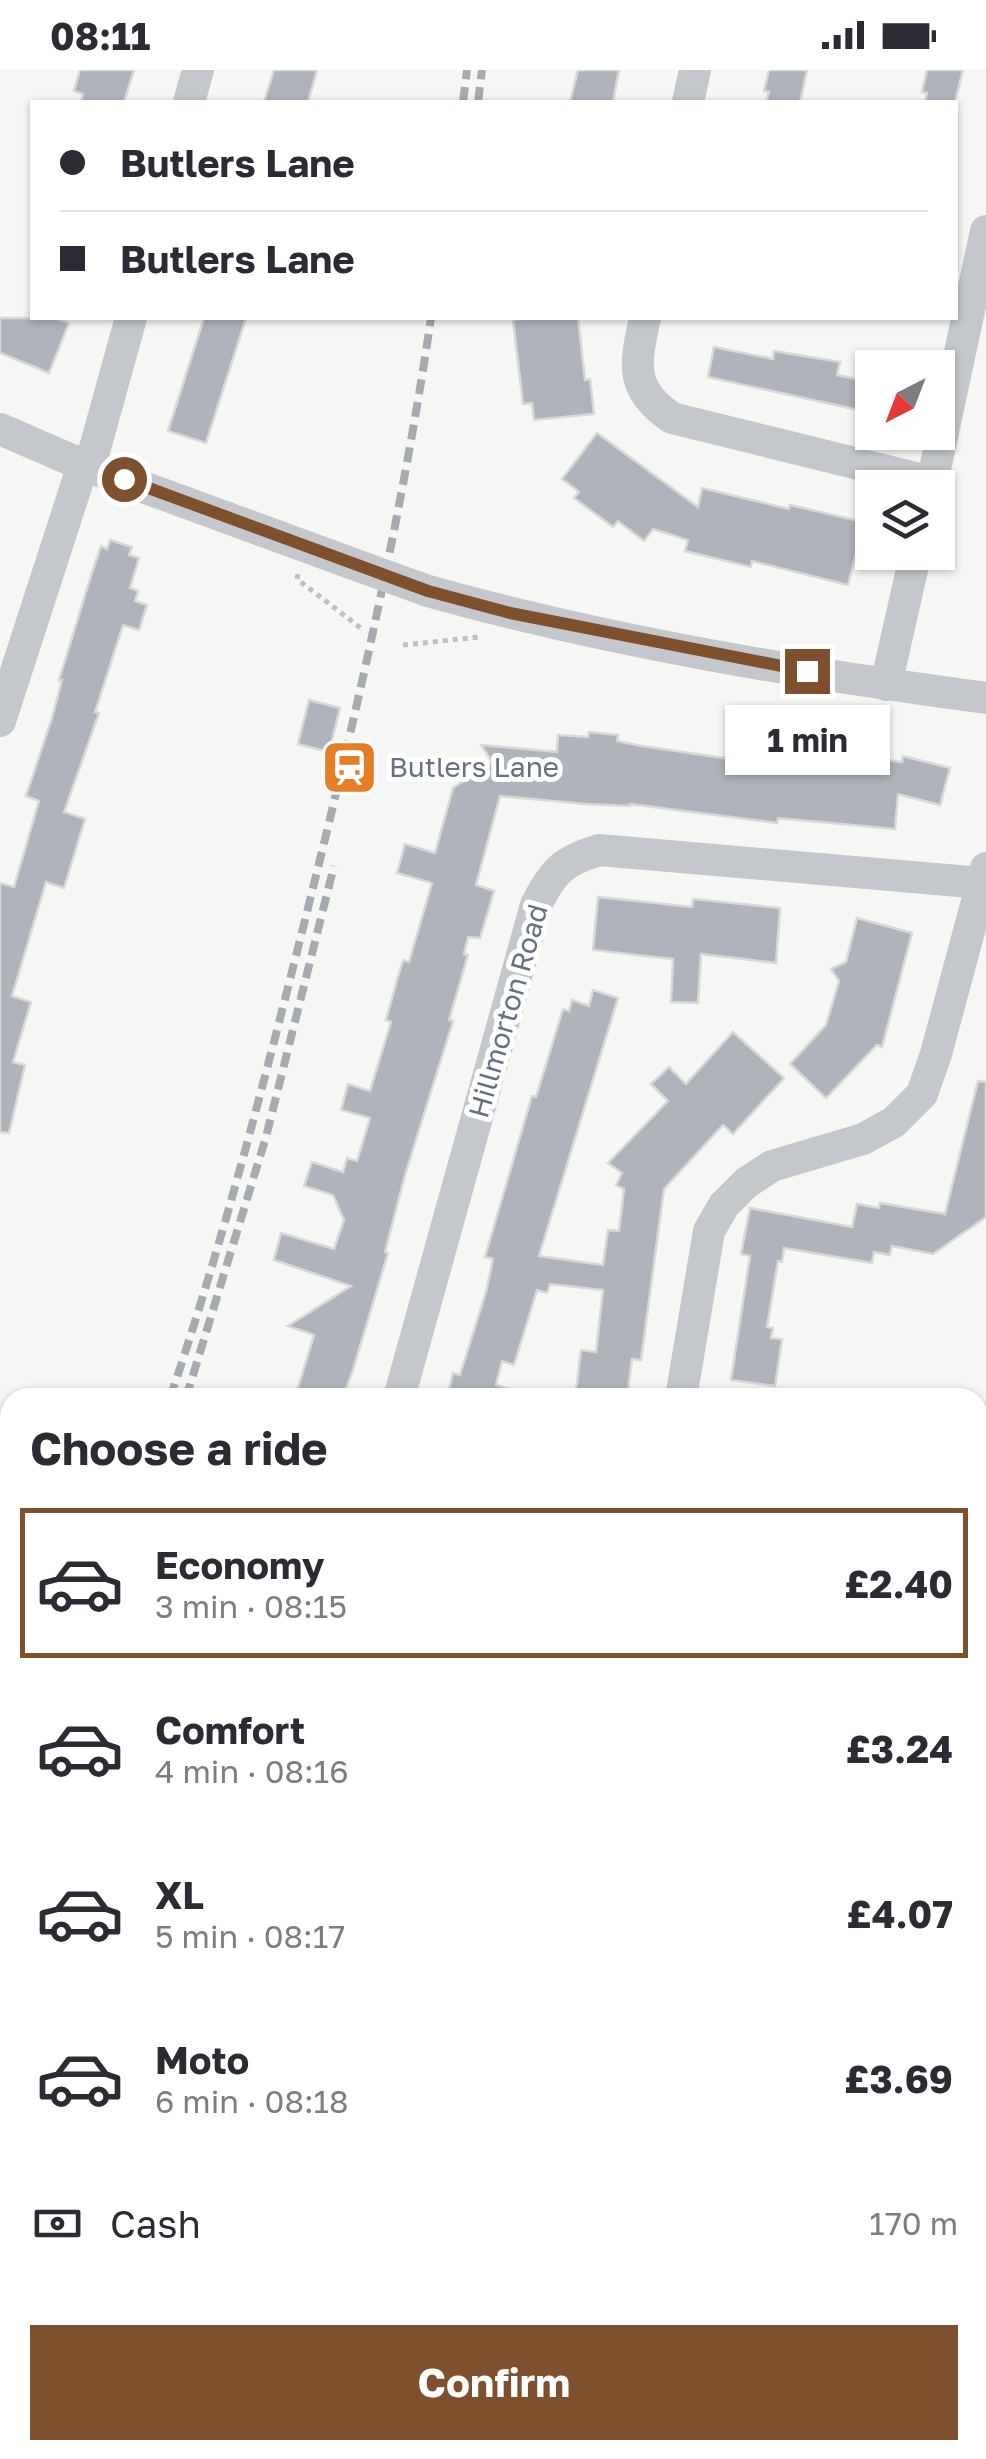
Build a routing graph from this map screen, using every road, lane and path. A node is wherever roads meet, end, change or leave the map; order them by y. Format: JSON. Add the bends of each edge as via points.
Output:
{"nodes":[{"id":1,"x":198,"y":70,"type":"edge"},
{"id":2,"x":695,"y":70,"type":"edge"},
{"id":3,"x":190,"y":100,"type":"edge"},
{"id":4,"x":688,"y":100,"type":"edge"},
{"id":5,"x":986,"y":230,"type":"edge"},
{"id":6,"x":130,"y":320,"type":"edge"},
{"id":7,"x":645,"y":320,"type":"edge"},
{"id":8,"x":0,"y":429,"type":"edge"},
{"id":9,"x":86,"y":466,"type":"junction"},
{"id":10,"x":873,"y":470,"type":"edge"},
{"id":11,"x":934,"y":470,"type":"edge"},
{"id":12,"x":912,"y":570,"type":"edge"},
{"id":13,"x":297,"y":579,"type":"dead end"},
{"id":14,"x":362,"y":629,"type":"dead end"},
{"id":15,"x":495,"y":636,"type":"dead end"},
{"id":16,"x":404,"y":646,"type":"dead end"},
{"id":17,"x":886,"y":685,"type":"junction"},
{"id":18,"x":986,"y":698,"type":"edge"},
{"id":19,"x":0,"y":721,"type":"edge"},
{"id":20,"x":984,"y":876,"type":"edge"},
{"id":21,"x":402,"y":1388,"type":"edge"},
{"id":22,"x":683,"y":1388,"type":"edge"}],
"edges":[{"from":1,"to":3,"type":"street"},
{"from":2,"to":4,"type":"street"},
{"from":5,"to":11,"type":"street"},
{"from":6,"to":9,"type":"street"},
{"from":7,"to":10,"type":"street","via":[[637,372],[643,393],[672,418]]},
{"from":8,"to":9,"type":"street"},
{"from":9,"to":17,"type":"street","bridge":true,"via":[[502,612]]},
{"from":9,"to":19,"type":"street"},
{"from":12,"to":17,"type":"street"},
{"from":13,"to":14,"type":"path"},
{"from":15,"to":16,"type":"path"},
{"from":17,"to":18,"type":"street"},
{"from":20,"to":21,"type":"street","name":"Hillmorton Road","via":[[599,850],[562,866],[536,905]]},
{"from":20,"to":22,"type":"street","via":[[922,1094],[894,1122],[863,1139],[772,1166],[724,1205],[709,1232]]}]}
